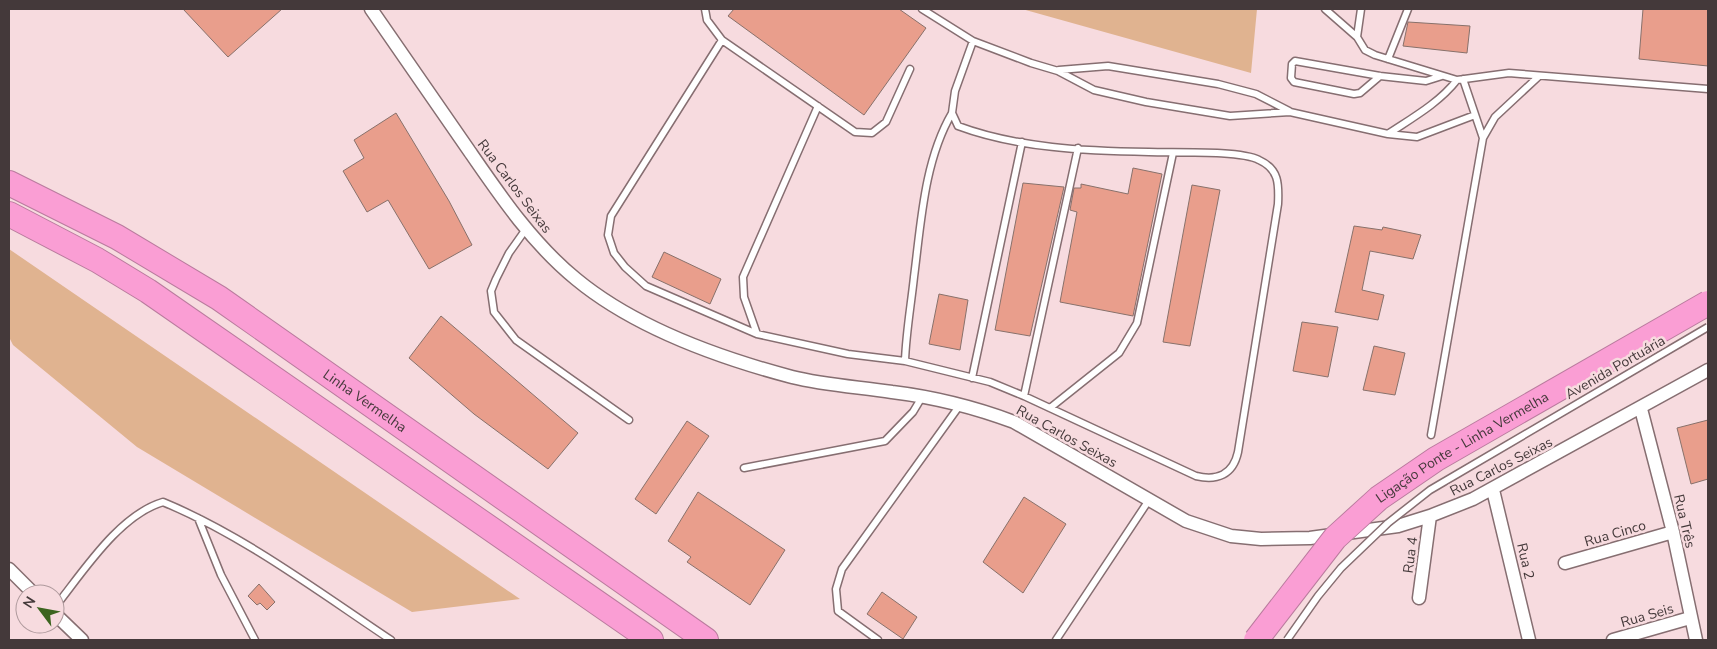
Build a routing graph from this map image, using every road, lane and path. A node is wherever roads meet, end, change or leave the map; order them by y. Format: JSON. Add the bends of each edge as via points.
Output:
{"nodes":[{"id":1,"x":371,"y":9,"type":"edge"},
{"id":2,"x":705,"y":9,"type":"edge"},
{"id":3,"x":922,"y":9,"type":"edge"},
{"id":4,"x":1325,"y":9,"type":"edge"},
{"id":5,"x":1361,"y":9,"type":"edge"},
{"id":6,"x":1408,"y":9,"type":"edge"},
{"id":7,"x":1357,"y":37,"type":"junction"},
{"id":8,"x":722,"y":40,"type":"junction"},
{"id":9,"x":973,"y":41,"type":"junction"},
{"id":10,"x":1388,"y":59,"type":"junction"},
{"id":11,"x":910,"y":69,"type":"dead end"},
{"id":12,"x":1058,"y":70,"type":"junction"},
{"id":13,"x":1380,"y":76,"type":"junction"},
{"id":14,"x":1442,"y":76,"type":"junction"},
{"id":15,"x":1538,"y":77,"type":"junction"},
{"id":16,"x":1460,"y":80,"type":"junction"},
{"id":17,"x":1708,"y":89,"type":"edge"},
{"id":18,"x":818,"y":106,"type":"junction"},
{"id":19,"x":1290,"y":112,"type":"junction"},
{"id":20,"x":952,"y":114,"type":"junction"},
{"id":21,"x":1475,"y":115,"type":"junction"},
{"id":22,"x":1388,"y":134,"type":"junction"},
{"id":23,"x":1482,"y":138,"type":"junction"},
{"id":24,"x":1022,"y":142,"type":"junction"},
{"id":25,"x":1078,"y":148,"type":"junction"},
{"id":26,"x":1174,"y":153,"type":"junction"},
{"id":27,"x":9,"y":183,"type":"edge"},
{"id":28,"x":9,"y":214,"type":"edge"},
{"id":29,"x":526,"y":228,"type":"junction"},
{"id":30,"x":1708,"y":303,"type":"edge"},
{"id":31,"x":1708,"y":327,"type":"edge"},
{"id":32,"x":758,"y":334,"type":"junction"},
{"id":33,"x":905,"y":361,"type":"junction"},
{"id":34,"x":1708,"y":370,"type":"edge"},
{"id":35,"x":972,"y":378,"type":"junction"},
{"id":36,"x":922,"y":396,"type":"junction"},
{"id":37,"x":1024,"y":396,"type":"junction"},
{"id":38,"x":960,"y":405,"type":"junction"},
{"id":39,"x":1050,"y":408,"type":"junction"},
{"id":40,"x":1641,"y":409,"type":"junction"},
{"id":41,"x":629,"y":420,"type":"dead end"},
{"id":42,"x":1431,"y":435,"type":"dead end"},
{"id":43,"x":744,"y":468,"type":"dead end"},
{"id":44,"x":1493,"y":490,"type":"junction"},
{"id":45,"x":1149,"y":500,"type":"junction"},
{"id":46,"x":1430,"y":516,"type":"junction"},
{"id":47,"x":198,"y":518,"type":"junction"},
{"id":48,"x":1673,"y":532,"type":"junction"},
{"id":49,"x":1565,"y":563,"type":"dead end"},
{"id":50,"x":9,"y":568,"type":"edge"},
{"id":51,"x":24,"y":584,"type":"edge"},
{"id":52,"x":65,"y":594,"type":"edge"},
{"id":53,"x":1419,"y":598,"type":"dead end"},
{"id":54,"x":660,"y":608,"type":"junction"},
{"id":55,"x":1690,"y":618,"type":"junction"},
{"id":56,"x":65,"y":624,"type":"edge"},
{"id":57,"x":82,"y":640,"type":"edge"},
{"id":58,"x":255,"y":640,"type":"edge"},
{"id":59,"x":391,"y":640,"type":"edge"},
{"id":60,"x":650,"y":640,"type":"edge"},
{"id":61,"x":706,"y":640,"type":"edge"},
{"id":62,"x":717,"y":640,"type":"edge"},
{"id":63,"x":878,"y":640,"type":"edge"},
{"id":64,"x":1056,"y":640,"type":"edge"},
{"id":65,"x":1256,"y":640,"type":"edge"},
{"id":66,"x":1287,"y":640,"type":"edge"},
{"id":67,"x":1529,"y":640,"type":"edge"},
{"id":68,"x":1613,"y":640,"type":"edge"},
{"id":69,"x":1696,"y":640,"type":"edge"}],
"edges":[{"from":1,"to":29,"type":"street","name":"Rua Carlos Seixas"},
{"from":2,"to":8,"type":"lane","via":[[707,20]]},
{"from":3,"to":9,"type":"lane"},
{"from":4,"to":7,"type":"lane"},
{"from":5,"to":7,"type":"lane"},
{"from":6,"to":10,"type":"lane"},
{"from":7,"to":10,"type":"lane","via":[[1366,50]]},
{"from":8,"to":18,"type":"lane"},
{"from":8,"to":32,"type":"lane","via":[[611,216],[608,235],[614,253],[646,286]]},
{"from":9,"to":12,"type":"lane"},
{"from":9,"to":20,"type":"lane","via":[[955,91]]},
{"from":10,"to":14,"type":"lane"},
{"from":11,"to":18,"type":"lane","via":[[886,122],[872,133],[855,132]]},
{"from":12,"to":19,"type":"lane","via":[[1108,66],[1218,84],[1256,94]]},
{"from":12,"to":19,"type":"lane","via":[[1094,90],[1146,102],[1230,116]]},
{"from":13,"to":13,"type":"lane","via":[[1295,61],[1291,78],[1294,82],[1354,94],[1360,93]]},
{"from":13,"to":14,"type":"lane","via":[[1426,81]]},
{"from":14,"to":16,"type":"lane"},
{"from":15,"to":16,"type":"lane","via":[[1509,73]]},
{"from":15,"to":17,"type":"lane"},
{"from":15,"to":23,"type":"lane","via":[[1495,117]]},
{"from":16,"to":21,"type":"lane"},
{"from":16,"to":22,"type":"lane","via":[[1418,115]]},
{"from":18,"to":32,"type":"lane","via":[[743,277],[744,297]]},
{"from":19,"to":22,"type":"lane"},
{"from":20,"to":24,"type":"lane","via":[[958,126]]},
{"from":20,"to":33,"type":"lane","via":[[939,134],[932,161]]},
{"from":21,"to":22,"type":"lane","via":[[1417,137]]},
{"from":21,"to":23,"type":"lane"},
{"from":23,"to":42,"type":"lane"},
{"from":24,"to":25,"type":"lane"},
{"from":24,"to":35,"type":"lane"},
{"from":25,"to":26,"type":"lane"},
{"from":25,"to":37,"type":"lane"},
{"from":26,"to":39,"type":"lane","via":[[1138,323],[1119,353]]},
{"from":26,"to":39,"type":"lane","via":[[1258,159],[1273,170],[1279,182],[1236,461],[1219,478],[1196,476]]},
{"from":27,"to":54,"type":"highway","name":"Linha Vermelha","via":[[117,237],[219,298]]},
{"from":28,"to":60,"type":"highway","via":[[148,291]]},
{"from":29,"to":36,"type":"street","name":"Rua Carlos Seixas","via":[[576,279],[641,321],[670,334],[794,378]]},
{"from":29,"to":41,"type":"lane","via":[[496,279],[492,291],[494,312],[516,340]]},
{"from":30,"to":65,"type":"highway","name":"Ligação Ponte - Linha Vermelha","bridge":true,"via":[[1436,458],[1395,486],[1335,538]]},
{"from":31,"to":66,"type":"lane","name":"Avenida Portuária","bridge":true,"via":[[1421,496],[1380,530],[1338,572]]},
{"from":32,"to":33,"type":"lane","via":[[848,354]]},
{"from":33,"to":35,"type":"lane"},
{"from":34,"to":40,"type":"street","name":"Rua Carlos Seixas"},
{"from":35,"to":37,"type":"lane"},
{"from":36,"to":38,"type":"street","name":"Rua Carlos Seixas"},
{"from":36,"to":43,"type":"lane","via":[[913,412],[885,441]]},
{"from":37,"to":39,"type":"lane"},
{"from":38,"to":45,"type":"street","name":"Rua Carlos Seixas","via":[[1014,422]]},
{"from":38,"to":63,"type":"lane","via":[[842,569],[836,589],[838,611]]},
{"from":40,"to":44,"type":"street","name":"Rua Carlos Seixas"},
{"from":40,"to":48,"type":"street","name":"Rua Três"},
{"from":44,"to":46,"type":"street","name":"Rua Carlos Seixas"},
{"from":44,"to":67,"type":"street","name":"Rua 2"},
{"from":45,"to":46,"type":"street","name":"Rua Carlos Seixas","via":[[1186,521],[1208,529],[1231,536],[1262,538],[1310,538],[1374,530]]},
{"from":45,"to":64,"type":"lane"},
{"from":46,"to":53,"type":"street","name":"Rua 4"},
{"from":47,"to":52,"type":"lane","via":[[163,502],[149,506],[106,544]]},
{"from":47,"to":58,"type":"lane","via":[[221,575]]},
{"from":47,"to":59,"type":"lane"},
{"from":48,"to":49,"type":"street","name":"Rua Cinco"},
{"from":48,"to":55,"type":"street","name":"Rua Três"},
{"from":50,"to":51,"type":"street"},
{"from":54,"to":61,"type":"highway","name":"Linha Vermelha"},
{"from":54,"to":62,"type":"highway"},
{"from":55,"to":68,"type":"street","name":"Rua Seis"},
{"from":55,"to":69,"type":"street","name":"Rua Três"},
{"from":56,"to":57,"type":"street"}]}
